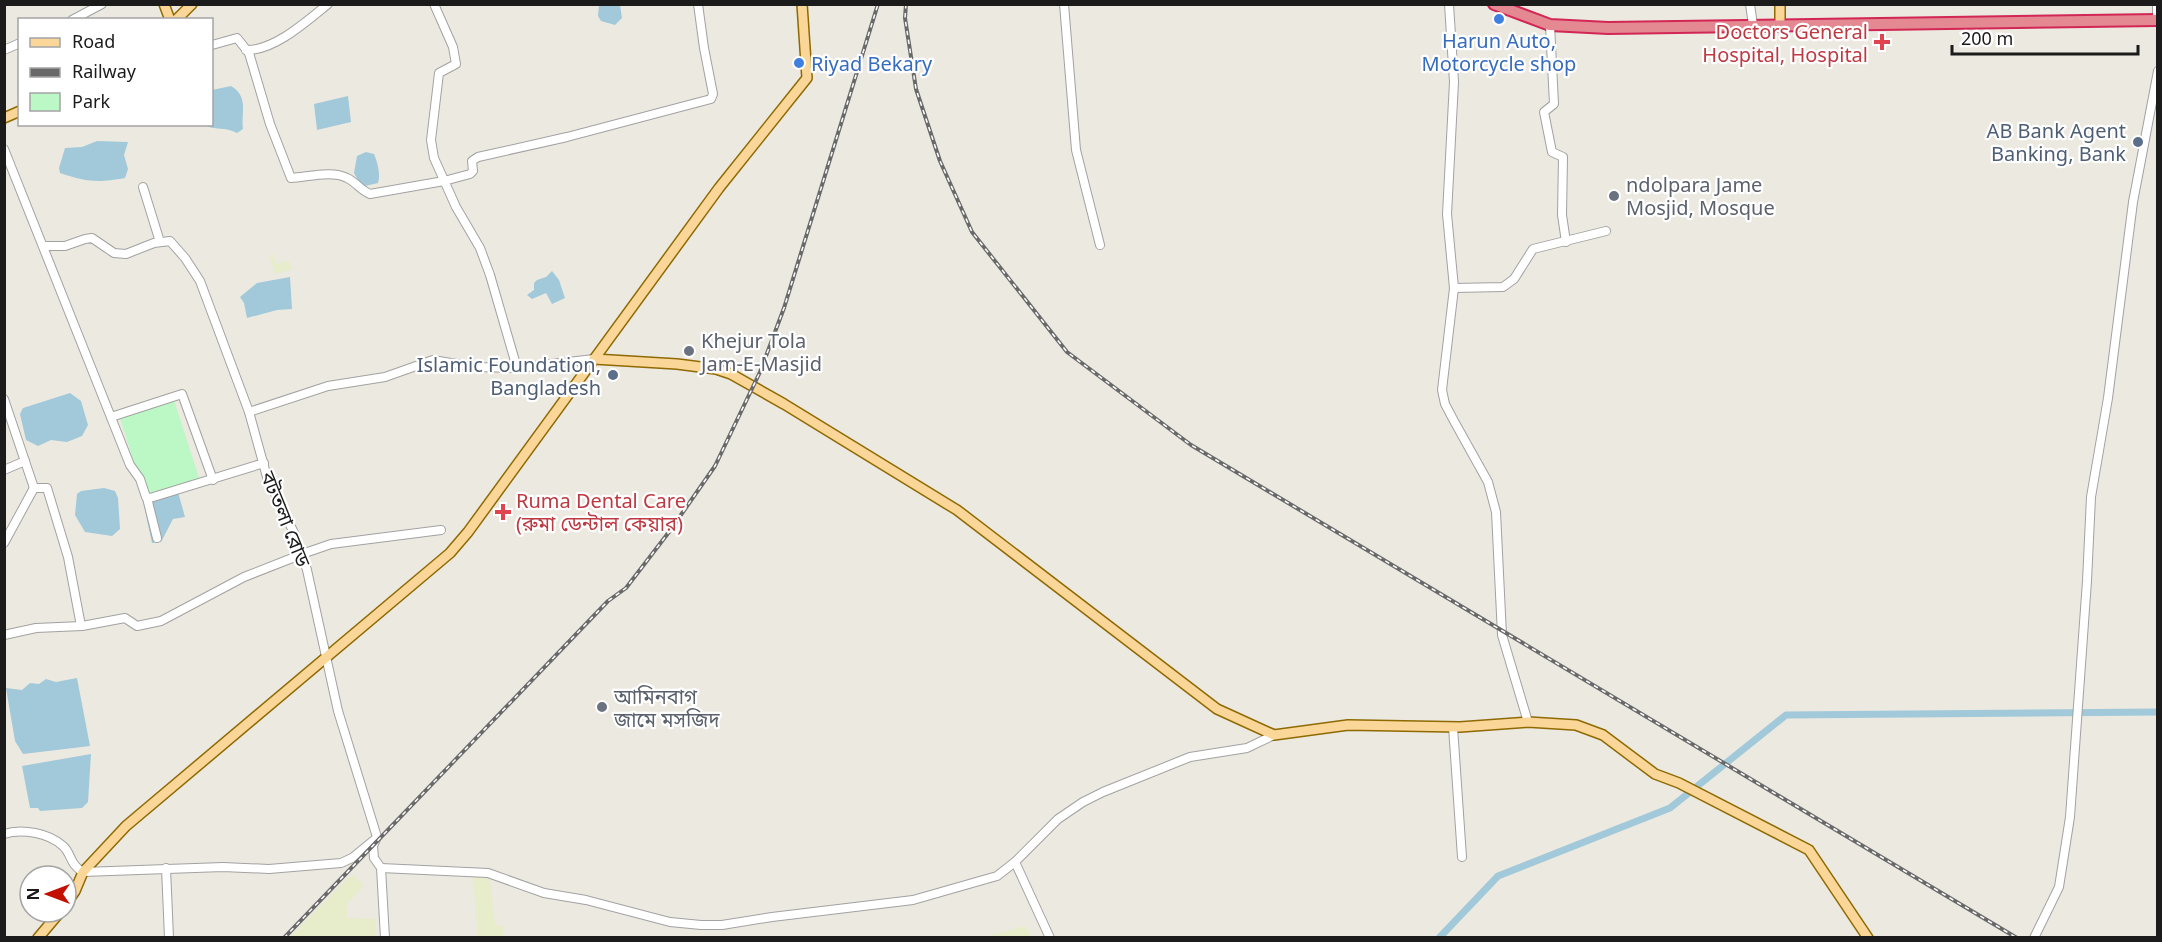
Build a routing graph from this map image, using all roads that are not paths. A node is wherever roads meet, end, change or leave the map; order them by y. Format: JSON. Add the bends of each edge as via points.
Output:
{"nodes":[{"id":1,"x":102,"y":4,"type":"edge"},
{"id":2,"x":192,"y":4,"type":"edge"},
{"id":3,"x":328,"y":4,"type":"edge"},
{"id":4,"x":434,"y":4,"type":"edge"},
{"id":5,"x":698,"y":4,"type":"edge"},
{"id":6,"x":802,"y":4,"type":"edge"},
{"id":7,"x":1064,"y":4,"type":"edge"},
{"id":8,"x":1449,"y":4,"type":"edge"},
{"id":9,"x":1494,"y":4,"type":"edge"},
{"id":10,"x":1750,"y":4,"type":"edge"},
{"id":11,"x":1780,"y":4,"type":"edge"},
{"id":12,"x":2157,"y":4,"type":"edge"},
{"id":13,"x":76,"y":18,"type":"edge"},
{"id":14,"x":178,"y":18,"type":"edge"},
{"id":15,"x":2157,"y":20,"type":"edge"},
{"id":16,"x":1780,"y":24,"type":"junction"},
{"id":17,"x":1550,"y":25,"type":"junction"},
{"id":18,"x":1754,"y":25,"type":"junction"},
{"id":19,"x":18,"y":44,"type":"edge"},
{"id":20,"x":213,"y":45,"type":"edge"},
{"id":21,"x":4,"y":50,"type":"edge"},
{"id":22,"x":246,"y":50,"type":"junction"},
{"id":23,"x":2157,"y":70,"type":"edge"},
{"id":24,"x":18,"y":112,"type":"edge"},
{"id":25,"x":4,"y":118,"type":"edge"},
{"id":26,"x":4,"y":149,"type":"edge"},
{"id":27,"x":444,"y":181,"type":"junction"},
{"id":28,"x":143,"y":187,"type":"dead end"},
{"id":29,"x":1606,"y":231,"type":"dead end"},
{"id":30,"x":160,"y":242,"type":"junction"},
{"id":31,"x":1566,"y":242,"type":"junction"},
{"id":32,"x":1100,"y":245,"type":"dead end"},
{"id":33,"x":45,"y":246,"type":"junction"},
{"id":34,"x":1454,"y":288,"type":"junction"},
{"id":35,"x":594,"y":359,"type":"junction"},
{"id":36,"x":517,"y":368,"type":"junction"},
{"id":37,"x":4,"y":399,"type":"edge"},
{"id":38,"x":249,"y":412,"type":"junction"},
{"id":39,"x":111,"y":417,"type":"junction"},
{"id":40,"x":25,"y":461,"type":"junction"},
{"id":41,"x":264,"y":463,"type":"junction"},
{"id":42,"x":4,"y":470,"type":"edge"},
{"id":43,"x":213,"y":480,"type":"junction"},
{"id":44,"x":34,"y":488,"type":"junction"},
{"id":45,"x":147,"y":498,"type":"junction"},
{"id":46,"x":441,"y":530,"type":"dead end"},
{"id":47,"x":157,"y":538,"type":"dead end"},
{"id":48,"x":4,"y":543,"type":"edge"},
{"id":49,"x":301,"y":554,"type":"junction"},
{"id":50,"x":81,"y":626,"type":"junction"},
{"id":51,"x":4,"y":634,"type":"edge"},
{"id":52,"x":327,"y":658,"type":"junction"},
{"id":53,"x":1528,"y":722,"type":"junction"},
{"id":54,"x":1453,"y":727,"type":"junction"},
{"id":55,"x":1274,"y":735,"type":"junction"},
{"id":56,"x":4,"y":834,"type":"edge"},
{"id":57,"x":378,"y":837,"type":"junction"},
{"id":58,"x":1462,"y":857,"type":"dead end"},
{"id":59,"x":1015,"y":862,"type":"junction"},
{"id":60,"x":166,"y":868,"type":"junction"},
{"id":61,"x":381,"y":868,"type":"junction"},
{"id":62,"x":83,"y":872,"type":"junction"},
{"id":63,"x":78,"y":884,"type":"edge"},
{"id":64,"x":50,"y":924,"type":"edge"},
{"id":65,"x":38,"y":938,"type":"edge"},
{"id":66,"x":169,"y":938,"type":"edge"},
{"id":67,"x":385,"y":938,"type":"edge"},
{"id":68,"x":1050,"y":938,"type":"edge"},
{"id":69,"x":1868,"y":938,"type":"edge"},
{"id":70,"x":2034,"y":938,"type":"edge"}],
"edges":[{"from":1,"to":13,"type":"street"},
{"from":2,"to":14,"type":"main road"},
{"from":3,"to":22,"type":"street","via":[[299,28],[255,50]]},
{"from":4,"to":27,"type":"street","via":[[453,46],[456,64],[439,73],[436,86],[431,140]]},
{"from":5,"to":27,"type":"street","via":[[711,99],[478,157],[473,159],[470,174]]},
{"from":6,"to":35,"type":"main road","via":[[807,78],[719,188]]},
{"from":7,"to":32,"type":"street","via":[[1076,150]]},
{"from":8,"to":34,"type":"street","via":[[1454,82],[1446,214]]},
{"from":9,"to":17,"type":"highway"},
{"from":10,"to":18,"type":"street"},
{"from":11,"to":16,"type":"main road"},
{"from":12,"to":15,"type":"street"},
{"from":15,"to":16,"type":"highway"},
{"from":16,"to":18,"type":"highway"},
{"from":17,"to":18,"type":"highway"},
{"from":17,"to":31,"type":"street","via":[[1554,102],[1544,112],[1552,152],[1563,158],[1562,215]]},
{"from":19,"to":21,"type":"street"},
{"from":20,"to":22,"type":"street","via":[[237,38]]},
{"from":22,"to":27,"type":"street","via":[[291,178],[339,174],[370,194]]},
{"from":23,"to":70,"type":"street","via":[[2133,202],[2091,497],[2070,818],[2059,887]]},
{"from":24,"to":25,"type":"main road"},
{"from":26,"to":33,"type":"street"},
{"from":27,"to":36,"type":"street","via":[[480,248]]},
{"from":28,"to":30,"type":"street"},
{"from":29,"to":31,"type":"street"},
{"from":30,"to":33,"type":"street","via":[[126,254],[114,253],[92,238],[65,246]]},
{"from":30,"to":38,"type":"street","name":"বটতলা রোড","via":[[170,241],[200,281]]},
{"from":31,"to":34,"type":"street","via":[[1533,249],[1514,279],[1503,287]]},
{"from":33,"to":39,"type":"street"},
{"from":34,"to":53,"type":"street","via":[[1442,390],[1445,404],[1488,482],[1496,512],[1502,635]]},
{"from":35,"to":36,"type":"street"},
{"from":35,"to":52,"type":"main road","via":[[450,553]]},
{"from":35,"to":55,"type":"main road","via":[[677,364],[731,374],[957,510],[1216,709]]},
{"from":36,"to":38,"type":"street","via":[[474,367],[433,360],[385,377],[328,386]]},
{"from":37,"to":40,"type":"street"},
{"from":38,"to":41,"type":"street","name":"বটতলা রোড"},
{"from":39,"to":43,"type":"street","via":[[182,394]]},
{"from":39,"to":45,"type":"street"},
{"from":40,"to":42,"type":"street"},
{"from":40,"to":44,"type":"street"},
{"from":41,"to":43,"type":"street"},
{"from":41,"to":49,"type":"street","name":"বটতলা রোড"},
{"from":43,"to":45,"type":"street"},
{"from":44,"to":48,"type":"street"},
{"from":44,"to":50,"type":"street","via":[[47,488],[68,557]]},
{"from":45,"to":47,"type":"street"},
{"from":46,"to":49,"type":"street","via":[[331,544]]},
{"from":49,"to":50,"type":"street","via":[[244,577],[161,621],[137,626],[125,618]]},
{"from":49,"to":52,"type":"street","name":"বটতলা রোড"},
{"from":50,"to":51,"type":"street"},
{"from":52,"to":57,"type":"street","name":"বটতলা রোড","via":[[346,742]]},
{"from":52,"to":62,"type":"main road","via":[[126,826]]},
{"from":53,"to":54,"type":"main road"},
{"from":53,"to":69,"type":"main road","via":[[1576,725],[1604,735],[1655,774],[1809,850]]},
{"from":54,"to":55,"type":"main road","via":[[1348,725]]},
{"from":54,"to":58,"type":"street"},
{"from":55,"to":59,"type":"street","via":[[1247,748],[1190,757],[1103,792],[1058,819]]},
{"from":56,"to":62,"type":"street","via":[[32,831],[53,840],[64,846],[75,867]]},
{"from":57,"to":60,"type":"street","via":[[341,863]]},
{"from":57,"to":61,"type":"street","name":"বটতলা রোড","via":[[373,846],[374,858]]},
{"from":59,"to":61,"type":"street","via":[[997,876],[913,900],[722,926],[670,921],[544,893],[488,873]]},
{"from":59,"to":68,"type":"street"},
{"from":60,"to":62,"type":"street"},
{"from":60,"to":66,"type":"street"},
{"from":61,"to":67,"type":"street","name":"বটতলা রোড"},
{"from":62,"to":63,"type":"main road"},
{"from":64,"to":65,"type":"main road"}]}
